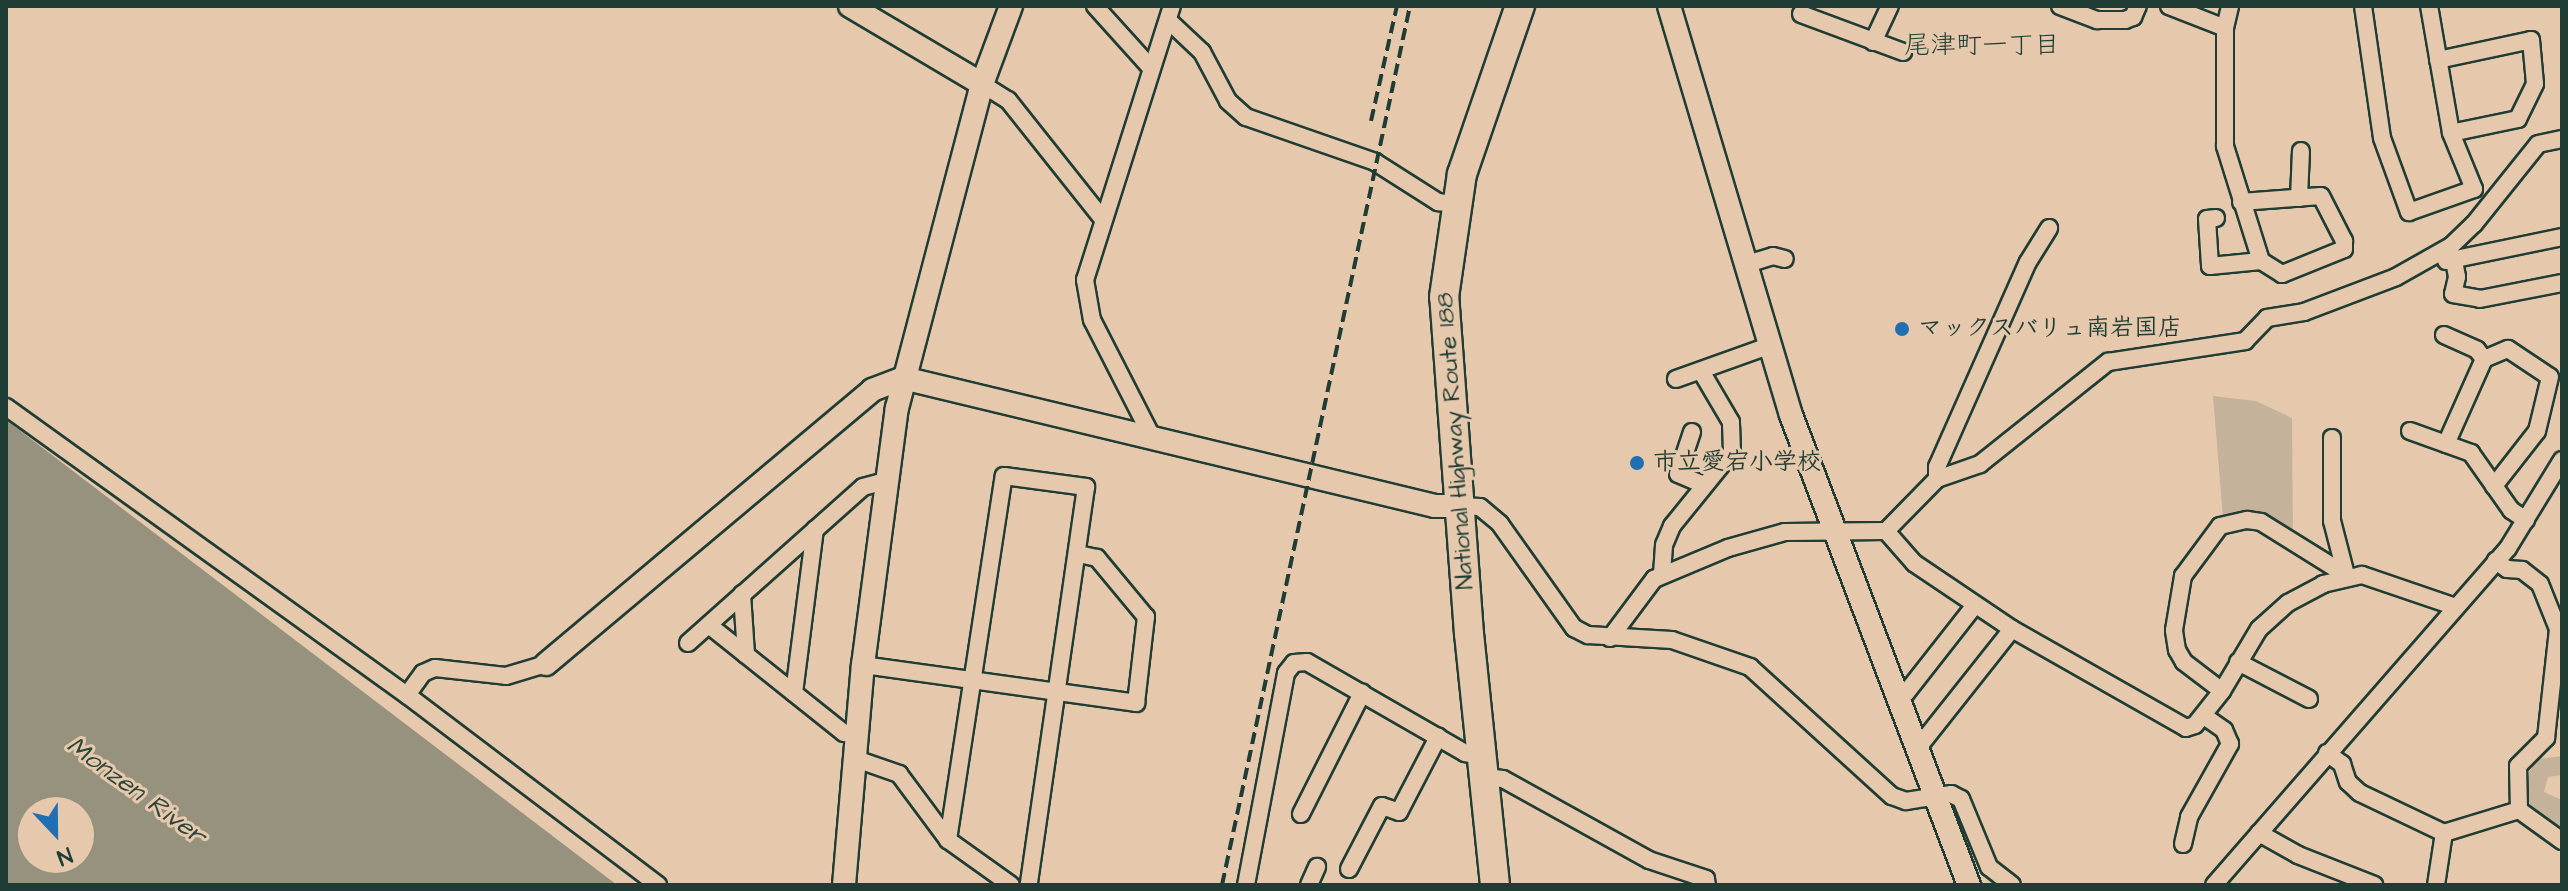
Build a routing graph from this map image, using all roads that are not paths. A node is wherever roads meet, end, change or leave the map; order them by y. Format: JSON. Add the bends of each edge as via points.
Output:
{"nodes":[{"id":1,"x":850,"y":6,"type":"edge"},
{"id":2,"x":1011,"y":6,"type":"edge"},
{"id":3,"x":1095,"y":6,"type":"edge"},
{"id":4,"x":1520,"y":6,"type":"edge"},
{"id":5,"x":1669,"y":6,"type":"edge"},
{"id":6,"x":1890,"y":6,"type":"edge"},
{"id":7,"x":2060,"y":6,"type":"edge"},
{"id":8,"x":2138,"y":6,"type":"edge"},
{"id":9,"x":2169,"y":6,"type":"edge"},
{"id":10,"x":2230,"y":6,"type":"edge"},
{"id":11,"x":2363,"y":6,"type":"edge"},
{"id":12,"x":2429,"y":6,"type":"edge"},
{"id":13,"x":1170,"y":13,"type":"edge"},
{"id":14,"x":1801,"y":14,"type":"dead end"},
{"id":15,"x":2225,"y":28,"type":"junction"},
{"id":16,"x":1873,"y":42,"type":"junction"},
{"id":17,"x":1903,"y":52,"type":"dead end"},
{"id":18,"x":2438,"y":60,"type":"junction"},
{"id":19,"x":1151,"y":68,"type":"junction"},
{"id":20,"x":982,"y":84,"type":"junction"},
{"id":21,"x":2451,"y":133,"type":"junction"},
{"id":22,"x":2562,"y":139,"type":"edge"},
{"id":23,"x":2301,"y":151,"type":"dead end"},
{"id":24,"x":2299,"y":198,"type":"junction"},
{"id":25,"x":2241,"y":202,"type":"junction"},
{"id":26,"x":1455,"y":204,"type":"junction"},
{"id":27,"x":1101,"y":217,"type":"junction"},
{"id":28,"x":2216,"y":218,"type":"dead end"},
{"id":29,"x":2049,"y":228,"type":"dead end"},
{"id":30,"x":2562,"y":237,"type":"edge"},
{"id":31,"x":1785,"y":259,"type":"dead end"},
{"id":32,"x":2427,"y":260,"type":"junction"},
{"id":33,"x":2261,"y":261,"type":"junction"},
{"id":34,"x":2454,"y":261,"type":"junction"},
{"id":35,"x":1747,"y":264,"type":"junction"},
{"id":36,"x":2562,"y":283,"type":"edge"},
{"id":37,"x":2444,"y":335,"type":"dead end"},
{"id":38,"x":1771,"y":345,"type":"junction"},
{"id":39,"x":2484,"y":359,"type":"junction"},
{"id":40,"x":1701,"y":371,"type":"junction"},
{"id":41,"x":903,"y":378,"type":"junction"},
{"id":42,"x":1676,"y":379,"type":"dead end"},
{"id":43,"x":6,"y":407,"type":"edge"},
{"id":44,"x":2410,"y":431,"type":"dead end"},
{"id":45,"x":1692,"y":432,"type":"dead end"},
{"id":46,"x":1152,"y":437,"type":"junction"},
{"id":47,"x":2332,"y":438,"type":"dead end"},
{"id":48,"x":2446,"y":444,"type":"junction"},
{"id":49,"x":2562,"y":460,"type":"edge"},
{"id":50,"x":1937,"y":479,"type":"junction"},
{"id":51,"x":886,"y":481,"type":"junction"},
{"id":52,"x":1704,"y":485,"type":"junction"},
{"id":53,"x":2494,"y":486,"type":"junction"},
{"id":54,"x":1460,"y":506,"type":"junction"},
{"id":55,"x":2526,"y":520,"type":"junction"},
{"id":56,"x":815,"y":529,"type":"junction"},
{"id":57,"x":1886,"y":531,"type":"junction"},
{"id":58,"x":1831,"y":532,"type":"junction"},
{"id":59,"x":1078,"y":554,"type":"junction"},
{"id":60,"x":2496,"y":561,"type":"junction"},
{"id":61,"x":1662,"y":574,"type":"junction"},
{"id":62,"x":2346,"y":575,"type":"junction"},
{"id":63,"x":742,"y":594,"type":"junction"},
{"id":64,"x":1975,"y":605,"type":"junction"},
{"id":65,"x":2456,"y":607,"type":"junction"},
{"id":66,"x":710,"y":626,"type":"junction"},
{"id":67,"x":2012,"y":629,"type":"junction"},
{"id":68,"x":2560,"y":630,"type":"edge"},
{"id":69,"x":1610,"y":638,"type":"junction"},
{"id":70,"x":688,"y":643,"type":"dead end"},
{"id":71,"x":746,"y":655,"type":"junction"},
{"id":72,"x":2238,"y":662,"type":"junction"},
{"id":73,"x":546,"y":664,"type":"joint"},
{"id":74,"x":863,"y":665,"type":"junction"},
{"id":75,"x":971,"y":678,"type":"junction"},
{"id":76,"x":1057,"y":691,"type":"junction"},
{"id":77,"x":2222,"y":691,"type":"junction"},
{"id":78,"x":794,"y":693,"type":"junction"},
{"id":79,"x":1362,"y":693,"type":"junction"},
{"id":80,"x":407,"y":695,"type":"junction"},
{"id":81,"x":1897,"y":698,"type":"junction"},
{"id":82,"x":2309,"y":699,"type":"dead end"},
{"id":83,"x":2204,"y":716,"type":"junction"},
{"id":84,"x":858,"y":734,"type":"junction"},
{"id":85,"x":1438,"y":737,"type":"junction"},
{"id":86,"x":1917,"y":749,"type":"junction"},
{"id":87,"x":2327,"y":753,"type":"junction"},
{"id":88,"x":856,"y":759,"type":"junction"},
{"id":89,"x":1483,"y":767,"type":"junction"},
{"id":90,"x":1937,"y":799,"type":"junction"},
{"id":91,"x":2519,"y":810,"type":"junction"},
{"id":92,"x":1301,"y":814,"type":"dead end"},
{"id":93,"x":2259,"y":833,"type":"junction"},
{"id":94,"x":2444,"y":833,"type":"junction"},
{"id":95,"x":948,"y":840,"type":"junction"},
{"id":96,"x":2562,"y":841,"type":"edge"},
{"id":97,"x":2183,"y":844,"type":"dead end"},
{"id":98,"x":1317,"y":867,"type":"dead end"},
{"id":99,"x":1349,"y":869,"type":"dead end"},
{"id":100,"x":658,"y":885,"type":"edge"},
{"id":101,"x":844,"y":885,"type":"edge"},
{"id":102,"x":1011,"y":885,"type":"edge"},
{"id":103,"x":1029,"y":885,"type":"edge"},
{"id":104,"x":1246,"y":885,"type":"edge"},
{"id":105,"x":1309,"y":885,"type":"edge"},
{"id":106,"x":1495,"y":885,"type":"edge"},
{"id":107,"x":1707,"y":885,"type":"edge"},
{"id":108,"x":1969,"y":885,"type":"edge"},
{"id":109,"x":2012,"y":885,"type":"edge"},
{"id":110,"x":2214,"y":885,"type":"edge"},
{"id":111,"x":2374,"y":885,"type":"edge"},
{"id":112,"x":2436,"y":885,"type":"edge"}],
"edges":[{"from":1,"to":20,"type":"street"},
{"from":2,"to":20,"type":"street"},
{"from":3,"to":19,"type":"street"},
{"from":4,"to":26,"type":"highway","name":"National Highway Route 188"},
{"from":5,"to":35,"type":"street"},
{"from":6,"to":16,"type":"street"},
{"from":7,"to":8,"type":"street","via":[[2097,20],[2125,20]]},
{"from":9,"to":15,"type":"street"},
{"from":10,"to":15,"type":"street"},
{"from":11,"to":21,"type":"street","via":[[2382,138],[2409,212],[2474,189]]},
{"from":12,"to":18,"type":"street"},
{"from":13,"to":19,"type":"street"},
{"from":13,"to":26,"type":"street","via":[[1193,40],[1228,101],[1246,117],[1375,162],[1438,202]]},
{"from":14,"to":16,"type":"street"},
{"from":15,"to":25,"type":"street","via":[[2225,146]]},
{"from":16,"to":17,"type":"street"},
{"from":18,"to":21,"type":"street"},
{"from":18,"to":21,"type":"street","via":[[2531,40],[2535,84],[2518,119]]},
{"from":19,"to":27,"type":"street"},
{"from":20,"to":27,"type":"street","via":[[1008,100]]},
{"from":20,"to":41,"type":"street"},
{"from":22,"to":32,"type":"street","via":[[2538,144],[2474,224]]},
{"from":23,"to":24,"type":"street"},
{"from":24,"to":25,"type":"street"},
{"from":24,"to":33,"type":"street","via":[[2327,201],[2344,249],[2282,274]]},
{"from":25,"to":33,"type":"street"},
{"from":26,"to":54,"type":"highway","name":"National Highway Route 188","via":[[1444,297]]},
{"from":27,"to":46,"type":"street","via":[[1086,268],[1085,296]]},
{"from":28,"to":33,"type":"street","via":[[2207,219],[2210,266]]},
{"from":29,"to":50,"type":"street","via":[[2028,262],[1937,467]]},
{"from":30,"to":34,"type":"street"},
{"from":31,"to":35,"type":"street","via":[[1773,256]]},
{"from":32,"to":34,"type":"street"},
{"from":32,"to":50,"type":"street","via":[[2304,312],[2267,318],[2245,341],[2108,362],[1980,464]]},
{"from":34,"to":36,"type":"street","via":[[2453,294],[2480,299]]},
{"from":35,"to":38,"type":"street"},
{"from":37,"to":39,"type":"street","via":[[2477,350]]},
{"from":38,"to":40,"type":"street"},
{"from":38,"to":58,"type":"street"},
{"from":39,"to":48,"type":"street"},
{"from":39,"to":53,"type":"street","via":[[2508,349],[2550,377],[2537,431]]},
{"from":40,"to":42,"type":"street"},
{"from":40,"to":52,"type":"street","via":[[1731,422],[1732,452]]},
{"from":41,"to":46,"type":"street"},
{"from":41,"to":51,"type":"street"},
{"from":41,"to":73,"type":"street","via":[[872,390]]},
{"from":43,"to":80,"type":"street"},
{"from":44,"to":48,"type":"street"},
{"from":45,"to":52,"type":"street","via":[[1678,474]]},
{"from":46,"to":54,"type":"street","via":[[1435,506]]},
{"from":47,"to":62,"type":"street","via":[[2332,521]]},
{"from":48,"to":53,"type":"street","via":[[2471,453]]},
{"from":49,"to":55,"type":"street"},
{"from":50,"to":57,"type":"street"},
{"from":51,"to":56,"type":"street","via":[[863,487]]},
{"from":51,"to":74,"type":"street"},
{"from":52,"to":61,"type":"street","via":[[1672,526]]},
{"from":53,"to":55,"type":"street","via":[[2511,510]]},
{"from":54,"to":69,"type":"street","via":[[1480,507],[1500,524],[1574,628]]},
{"from":54,"to":89,"type":"highway","name":"National Highway Route 188"},
{"from":55,"to":60,"type":"street"},
{"from":56,"to":63,"type":"street"},
{"from":56,"to":78,"type":"street"},
{"from":57,"to":58,"type":"street"},
{"from":57,"to":64,"type":"street","via":[[1914,563]]},
{"from":58,"to":61,"type":"street","via":[[1755,539]]},
{"from":58,"to":81,"type":"street"},
{"from":59,"to":75,"type":"street","via":[[1086,487],[1004,476]]},
{"from":59,"to":76,"type":"street"},
{"from":59,"to":76,"type":"street","via":[[1097,558],[1146,617],[1136,703]]},
{"from":60,"to":65,"type":"street"},
{"from":60,"to":68,"type":"street","via":[[2540,584]]},
{"from":61,"to":69,"type":"street","via":[[1645,587]]},
{"from":62,"to":65,"type":"street","via":[[2401,584]]},
{"from":62,"to":72,"type":"street","via":[[2288,603],[2259,629]]},
{"from":62,"to":77,"type":"street","via":[[2261,522],[2220,526],[2183,576],[2174,630],[2184,662]]},
{"from":63,"to":66,"type":"street"},
{"from":63,"to":71,"type":"street"},
{"from":64,"to":67,"type":"street"},
{"from":64,"to":81,"type":"street"},
{"from":65,"to":87,"type":"street"},
{"from":66,"to":70,"type":"street"},
{"from":66,"to":71,"type":"street"},
{"from":67,"to":83,"type":"street","via":[[2114,684],[2172,723],[2186,728]]},
{"from":67,"to":86,"type":"street"},
{"from":68,"to":91,"type":"street","via":[[2546,738],[2518,766]]},
{"from":69,"to":90,"type":"street","via":[[1672,640],[1750,667],[1892,796],[1906,801]]},
{"from":71,"to":78,"type":"street"},
{"from":72,"to":77,"type":"street"},
{"from":72,"to":82,"type":"street"},
{"from":73,"to":80,"type":"street","via":[[506,676],[435,668],[423,673]]},
{"from":74,"to":75,"type":"street"},
{"from":74,"to":84,"type":"street"},
{"from":75,"to":76,"type":"street"},
{"from":75,"to":95,"type":"street"},
{"from":76,"to":103,"type":"street"},
{"from":77,"to":83,"type":"street"},
{"from":78,"to":84,"type":"street","via":[[844,733]]},
{"from":79,"to":85,"type":"street"},
{"from":79,"to":92,"type":"street"},
{"from":79,"to":104,"type":"street","via":[[1307,662],[1294,663],[1286,673]]},
{"from":80,"to":100,"type":"street"},
{"from":81,"to":86,"type":"street"},
{"from":83,"to":97,"type":"street","via":[[2224,730],[2230,744],[2189,817]]},
{"from":84,"to":88,"type":"street"},
{"from":85,"to":89,"type":"street"},
{"from":85,"to":99,"type":"street","via":[[1399,812],[1382,806]]},
{"from":86,"to":90,"type":"street"},
{"from":87,"to":93,"type":"street"},
{"from":87,"to":94,"type":"street","via":[[2342,764],[2348,782],[2360,793]]},
{"from":88,"to":95,"type":"street","via":[[899,774]]},
{"from":88,"to":101,"type":"street"},
{"from":89,"to":106,"type":"highway","name":"National Highway Route 188"},
{"from":89,"to":107,"type":"street","via":[[1649,860],[1706,879]]},
{"from":90,"to":108,"type":"street"},
{"from":90,"to":109,"type":"street","via":[[1951,794],[1961,799],[1989,867]]},
{"from":91,"to":94,"type":"street"},
{"from":91,"to":96,"type":"street"},
{"from":93,"to":110,"type":"street"},
{"from":93,"to":111,"type":"street"},
{"from":94,"to":112,"type":"street"},
{"from":95,"to":102,"type":"street"},
{"from":98,"to":105,"type":"street"}]}
